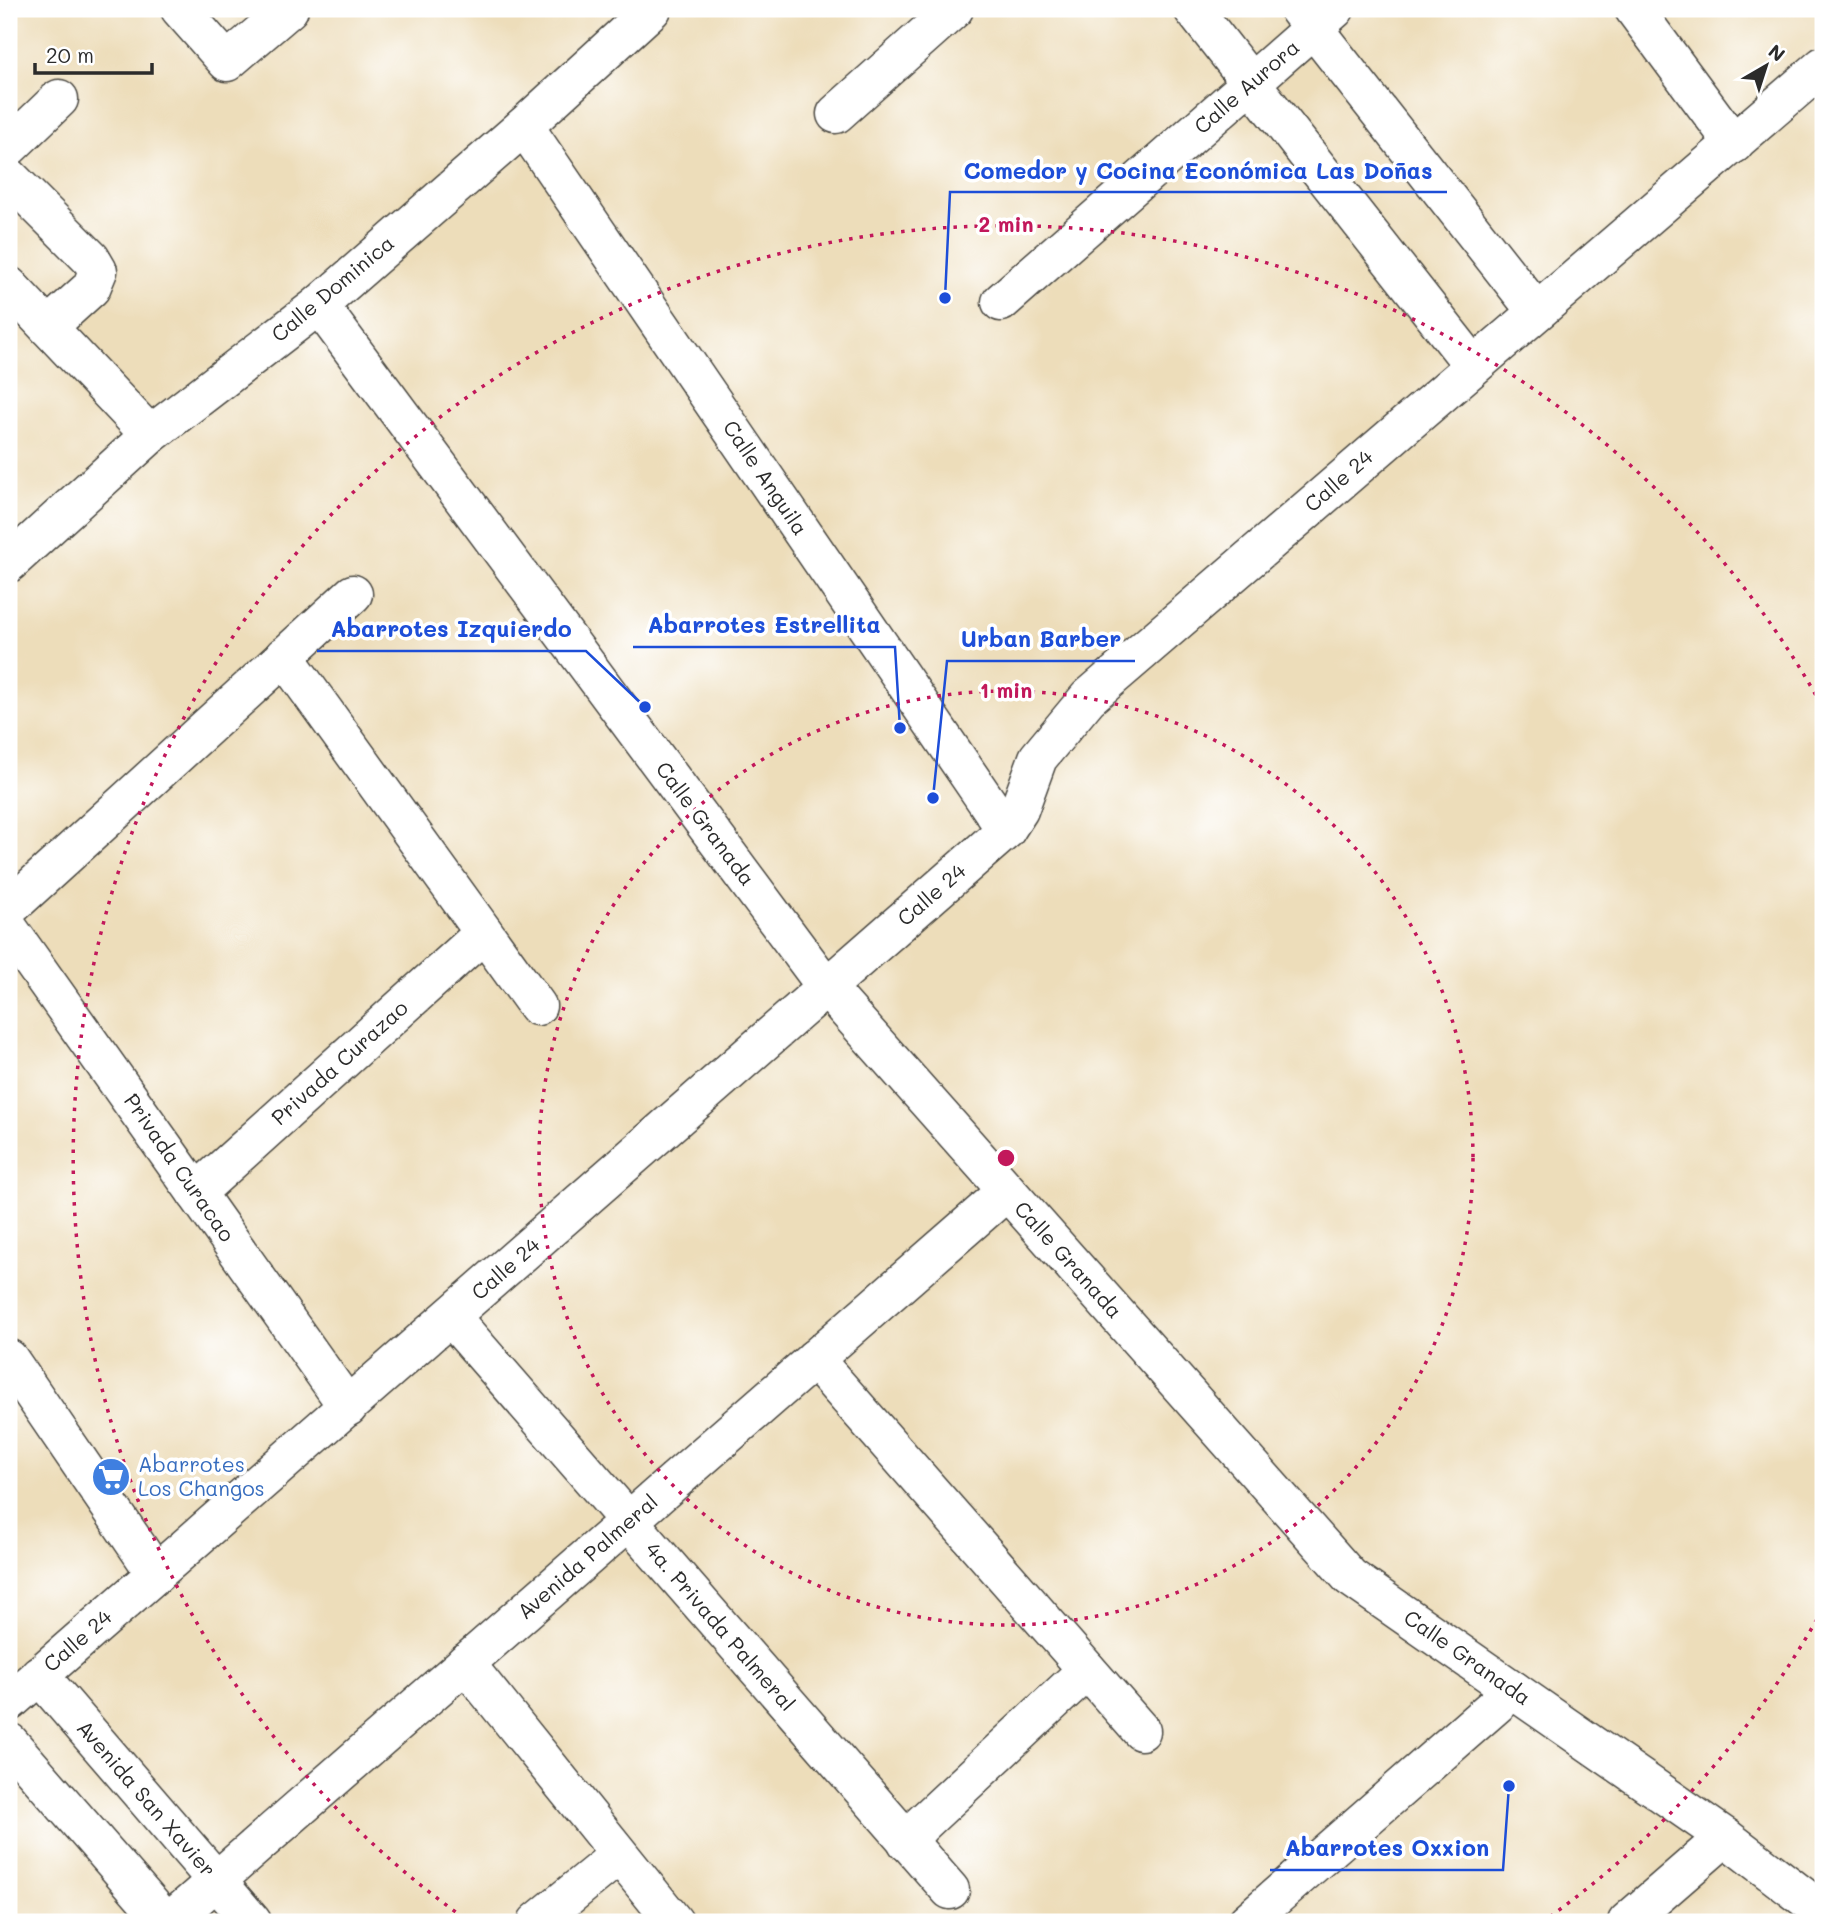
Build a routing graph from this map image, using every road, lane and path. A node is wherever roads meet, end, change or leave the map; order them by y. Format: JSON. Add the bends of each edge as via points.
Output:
{"nodes":[{"id":1,"x":180,"y":9,"type":"edge"},
{"id":2,"x":289,"y":9,"type":"edge"},
{"id":3,"x":652,"y":9,"type":"edge"},
{"id":4,"x":954,"y":9,"type":"edge"},
{"id":5,"x":1193,"y":9,"type":"edge"},
{"id":6,"x":1634,"y":9,"type":"edge"},
{"id":7,"x":1315,"y":15,"type":"edge"},
{"id":8,"x":1823,"y":66,"type":"edge"},
{"id":9,"x":1251,"y":83,"type":"junction"},
{"id":10,"x":59,"y":99,"type":"dead end"},
{"id":11,"x":836,"y":114,"type":"dead end"},
{"id":12,"x":523,"y":127,"type":"junction"},
{"id":13,"x":1734,"y":144,"type":"junction"},
{"id":14,"x":9,"y":147,"type":"edge"},
{"id":15,"x":9,"y":177,"type":"edge"},
{"id":16,"x":9,"y":286,"type":"edge"},
{"id":17,"x":1001,"y":302,"type":"dead end"},
{"id":18,"x":319,"y":305,"type":"junction"},
{"id":19,"x":1535,"y":311,"type":"junction"},
{"id":20,"x":48,"y":327,"type":"junction"},
{"id":21,"x":1473,"y":365,"type":"junction"},
{"id":22,"x":150,"y":435,"type":"junction"},
{"id":23,"x":9,"y":563,"type":"edge"},
{"id":24,"x":352,"y":594,"type":"dead end"},
{"id":25,"x":284,"y":656,"type":"junction"},
{"id":26,"x":1006,"y":830,"type":"junction"},
{"id":27,"x":9,"y":908,"type":"edge"},
{"id":28,"x":9,"y":929,"type":"edge"},
{"id":29,"x":484,"y":933,"type":"junction"},
{"id":30,"x":827,"y":988,"type":"junction"},
{"id":31,"x":537,"y":1006,"type":"dead end"},
{"id":32,"x":1007,"y":1191,"type":"junction"},
{"id":33,"x":196,"y":1193,"type":"junction"},
{"id":34,"x":451,"y":1317,"type":"junction"},
{"id":35,"x":9,"y":1359,"type":"edge"},
{"id":36,"x":814,"y":1359,"type":"junction"},
{"id":37,"x":348,"y":1407,"type":"junction"},
{"id":38,"x":628,"y":1521,"type":"junction"},
{"id":39,"x":156,"y":1574,"type":"junction"},
{"id":40,"x":465,"y":1663,"type":"junction"},
{"id":41,"x":1087,"y":1670,"type":"junction"},
{"id":42,"x":39,"y":1675,"type":"junction"},
{"id":43,"x":1513,"y":1689,"type":"junction"},
{"id":44,"x":9,"y":1702,"type":"edge"},
{"id":45,"x":1141,"y":1731,"type":"dead end"},
{"id":46,"x":9,"y":1742,"type":"edge"},
{"id":47,"x":1725,"y":1837,"type":"junction"},
{"id":48,"x":908,"y":1842,"type":"junction"},
{"id":49,"x":619,"y":1855,"type":"junction"},
{"id":50,"x":216,"y":1881,"type":"junction"},
{"id":51,"x":950,"y":1890,"type":"dead end"},
{"id":52,"x":1823,"y":1912,"type":"edge"},
{"id":53,"x":167,"y":1922,"type":"edge"},
{"id":54,"x":252,"y":1922,"type":"edge"},
{"id":55,"x":537,"y":1922,"type":"edge"},
{"id":56,"x":674,"y":1922,"type":"edge"},
{"id":57,"x":1247,"y":1922,"type":"edge"},
{"id":58,"x":1627,"y":1922,"type":"edge"}],
"edges":[{"from":1,"to":2,"type":"street","via":[[227,62]]},
{"from":3,"to":12,"type":"street","name":"Calle Dominica"},
{"from":4,"to":11,"type":"street"},
{"from":5,"to":9,"type":"street"},
{"from":6,"to":13,"type":"street"},
{"from":7,"to":9,"type":"street","name":"Calle Aurora"},
{"from":7,"to":19,"type":"street"},
{"from":8,"to":13,"type":"street","name":"Calle 24"},
{"from":9,"to":17,"type":"street","name":"Calle Aurora"},
{"from":9,"to":21,"type":"street"},
{"from":10,"to":14,"type":"street"},
{"from":12,"to":18,"type":"street","name":"Calle Dominica"},
{"from":12,"to":26,"type":"street","name":"Calle Anguila"},
{"from":13,"to":19,"type":"street","name":"Calle 24"},
{"from":15,"to":20,"type":"street","via":[[98,271],[91,288]]},
{"from":16,"to":20,"type":"street"},
{"from":18,"to":22,"type":"street","name":"Calle Dominica"},
{"from":18,"to":30,"type":"street","name":"Calle Granada"},
{"from":19,"to":21,"type":"street","name":"Calle 24"},
{"from":20,"to":22,"type":"street"},
{"from":21,"to":26,"type":"street","name":"Calle 24","via":[[1087,698],[1038,758],[1019,810]]},
{"from":22,"to":23,"type":"street","name":"Calle Dominica"},
{"from":24,"to":25,"type":"street"},
{"from":25,"to":27,"type":"street"},
{"from":25,"to":29,"type":"street"},
{"from":26,"to":30,"type":"street","name":"Calle 24"},
{"from":28,"to":33,"type":"street","name":"Privada Curacao"},
{"from":29,"to":31,"type":"street"},
{"from":29,"to":33,"type":"street","name":"Privada Curazao"},
{"from":30,"to":32,"type":"street","name":"Calle Granada"},
{"from":30,"to":34,"type":"street","name":"Calle 24"},
{"from":32,"to":36,"type":"street","name":"Avenida Palmeral"},
{"from":32,"to":43,"type":"street","name":"Calle Granada","via":[[1350,1577]]},
{"from":33,"to":37,"type":"street","name":"Privada Curacao"},
{"from":34,"to":37,"type":"street","name":"Calle 24"},
{"from":34,"to":38,"type":"street","name":"4a. Privada Palmeral"},
{"from":35,"to":39,"type":"street"},
{"from":36,"to":38,"type":"street","name":"Avenida Palmeral"},
{"from":36,"to":41,"type":"street"},
{"from":37,"to":39,"type":"street","name":"Calle 24"},
{"from":38,"to":40,"type":"street","name":"Avenida Palmeral"},
{"from":38,"to":48,"type":"street","name":"4a. Privada Palmeral"},
{"from":39,"to":42,"type":"street","name":"Calle 24"},
{"from":40,"to":49,"type":"street"},
{"from":40,"to":50,"type":"street","name":"Avenida Palmeral"},
{"from":41,"to":45,"type":"street"},
{"from":41,"to":48,"type":"street"},
{"from":42,"to":44,"type":"street","name":"Calle 24"},
{"from":42,"to":50,"type":"street","name":"Avenida San Xavier"},
{"from":43,"to":47,"type":"street","name":"Calle Granada"},
{"from":43,"to":57,"type":"street"},
{"from":46,"to":53,"type":"street"},
{"from":47,"to":52,"type":"street","name":"Calle Granada"},
{"from":47,"to":58,"type":"street"},
{"from":48,"to":51,"type":"street","name":"4a. Privada Palmeral"},
{"from":49,"to":55,"type":"street"},
{"from":49,"to":56,"type":"street"},
{"from":50,"to":53,"type":"street","name":"Avenida Palmeral"},
{"from":50,"to":54,"type":"street","name":"Avenida San Xavier"}]}
